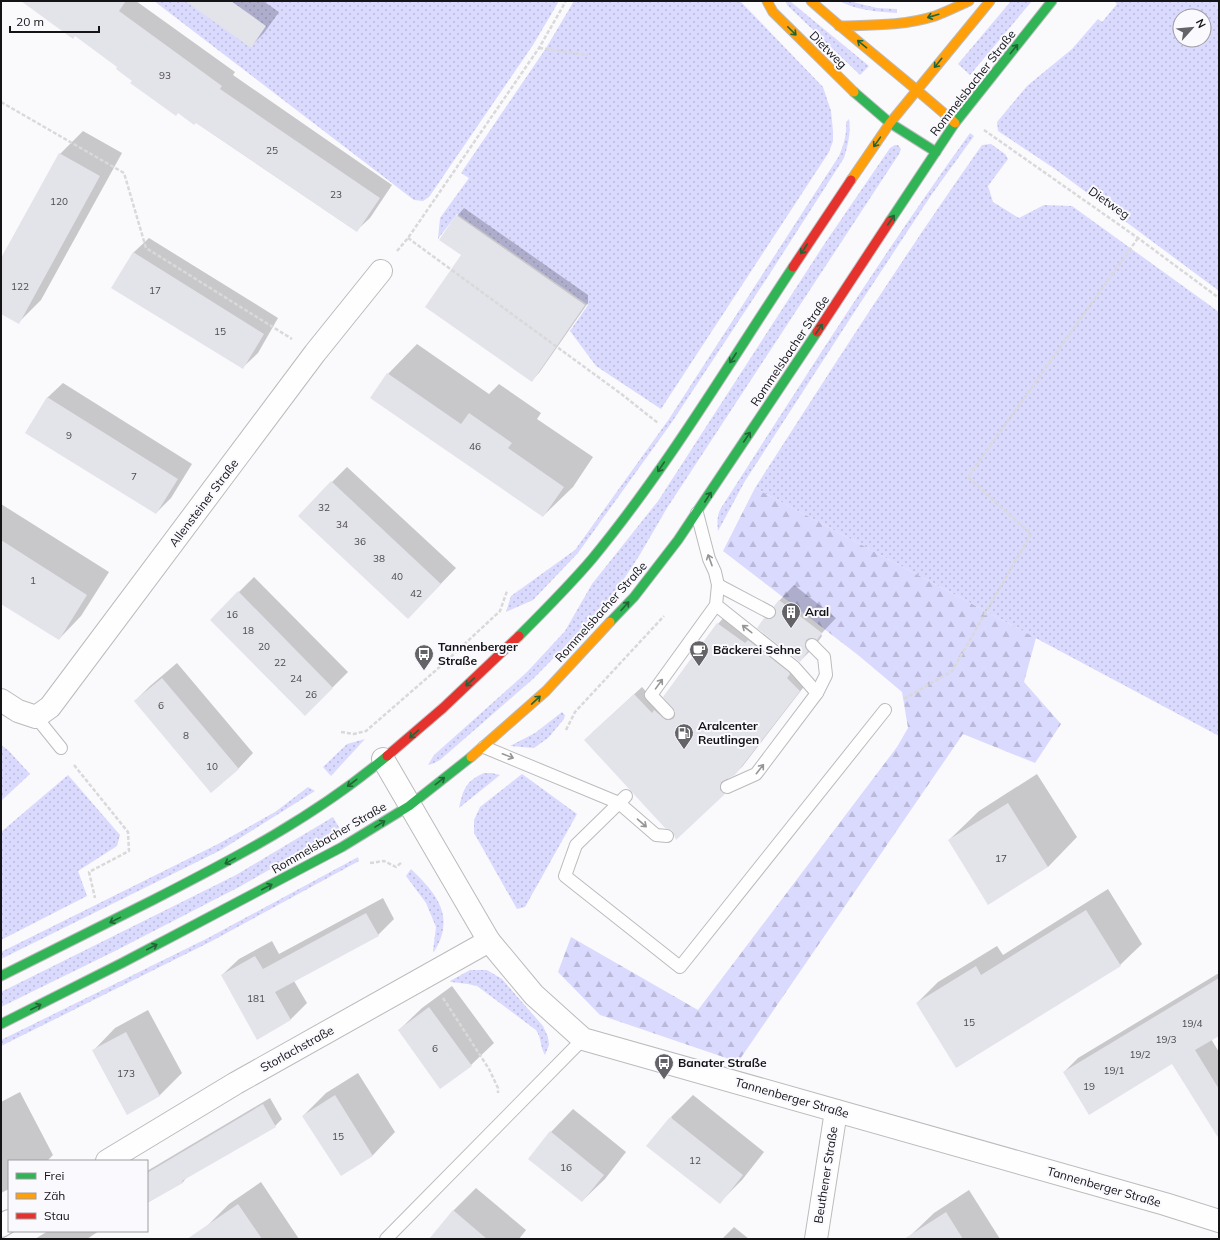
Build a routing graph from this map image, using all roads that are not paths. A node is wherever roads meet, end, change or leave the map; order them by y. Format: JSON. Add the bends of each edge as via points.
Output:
{"nodes":[{"id":1,"x":766,"y":1,"type":"edge"},
{"id":2,"x":811,"y":1,"type":"edge"},
{"id":3,"x":969,"y":1,"type":"edge"},
{"id":4,"x":990,"y":1,"type":"edge"},
{"id":5,"x":1052,"y":1,"type":"edge"},
{"id":6,"x":839,"y":26,"type":"junction"},
{"id":7,"x":917,"y":89,"type":"junction"},
{"id":8,"x":890,"y":123,"type":"junction"},
{"id":9,"x":955,"y":123,"type":"junction"},
{"id":10,"x":936,"y":152,"type":"junction"},
{"id":11,"x":381,"y":271,"type":"road end"},
{"id":12,"x":697,"y":513,"type":"junction"},
{"id":13,"x":718,"y":585,"type":"junction"},
{"id":14,"x":716,"y":605,"type":"junction"},
{"id":15,"x":769,"y":612,"type":"dead end"},
{"id":16,"x":812,"y":646,"type":"dead end"},
{"id":17,"x":817,"y":693,"type":"junction"},
{"id":18,"x":18,"y":710,"type":"edge"},
{"id":19,"x":885,"y":710,"type":"road end"},
{"id":20,"x":668,"y":713,"type":"dead end"},
{"id":21,"x":484,"y":747,"type":"junction"},
{"id":22,"x":61,"y":748,"type":"road end"},
{"id":23,"x":383,"y":760,"type":"junction"},
{"id":24,"x":726,"y":787,"type":"dead end"},
{"id":25,"x":623,"y":799,"type":"junction"},
{"id":26,"x":409,"y":806,"type":"junction"},
{"id":27,"x":668,"y":836,"type":"dead end"},
{"id":28,"x":489,"y":941,"type":"junction"},
{"id":29,"x":1,"y":976,"type":"edge"},
{"id":30,"x":1,"y":1024,"type":"edge"},
{"id":31,"x":583,"y":1038,"type":"junction"},
{"id":32,"x":836,"y":1111,"type":"junction"},
{"id":33,"x":109,"y":1160,"type":"edge"},
{"id":34,"x":1219,"y":1221,"type":"edge"},
{"id":35,"x":386,"y":1239,"type":"edge"},
{"id":36,"x":816,"y":1239,"type":"edge"}],
"edges":[{"from":1,"to":8,"type":"main road","name":"Dietweg","one_way":true,"via":[[773,12],[843,82]]},
{"from":2,"to":6,"type":"main road","name":"Dietweg"},
{"from":3,"to":6,"type":"main road","name":"Dietweg","one_way":true,"via":[[934,16],[886,25]]},
{"from":4,"to":7,"type":"main road","one_way":true},
{"from":9,"to":5,"type":"main road","name":"Rommelsbacher Straße","one_way":true},
{"from":7,"to":6,"type":"main road","name":"Dietweg","one_way":true},
{"from":7,"to":8,"type":"main road"},
{"from":7,"to":9,"type":"main road","name":"Dietweg"},
{"from":8,"to":10,"type":"main road","name":"Dietweg"},
{"from":8,"to":23,"type":"main road","one_way":true,"via":[[814,234],[660,470],[592,559],[549,607],[443,708]]},
{"from":9,"to":10,"type":"main road","name":"Rommelsbacher Straße"},
{"from":12,"to":10,"type":"main road","name":"Rommelsbacher Straße","one_way":true},
{"from":11,"to":18,"type":"street","name":"Allensteiner Straße","via":[[315,353],[50,708]]},
{"from":13,"to":12,"type":"lane","one_way":true},
{"from":21,"to":12,"type":"main road","name":"Rommelsbacher Straße","one_way":true,"via":[[546,690],[634,597]]},
{"from":13,"to":14,"type":"lane"},
{"from":13,"to":15,"type":"lane"},
{"from":17,"to":14,"type":"lane","one_way":true,"via":[[794,667]]},
{"from":20,"to":14,"type":"lane","one_way":true,"via":[[651,695]]},
{"from":16,"to":17,"type":"lane","via":[[824,657],[826,675]]},
{"from":24,"to":17,"type":"lane","one_way":true,"via":[[756,774]]},
{"from":18,"to":22,"type":"lane"},
{"from":19,"to":25,"type":"lane","via":[[680,967],[565,876],[576,845]]},
{"from":21,"to":25,"type":"lane","one_way":true},
{"from":26,"to":21,"type":"main road","name":"Rommelsbacher Straße","one_way":true},
{"from":23,"to":26,"type":"street","name":"Tannenberger Straße"},
{"from":23,"to":29,"type":"main road","one_way":true,"via":[[332,798],[228,862]]},
{"from":25,"to":27,"type":"lane","one_way":true,"via":[[656,835]]},
{"from":26,"to":28,"type":"street","name":"Tannenberger Straße"},
{"from":30,"to":26,"type":"main road","name":"Rommelsbacher Straße","one_way":true,"via":[[342,847]]},
{"from":28,"to":31,"type":"street","name":"Tannenberger Straße","via":[[534,995]]},
{"from":28,"to":33,"type":"street","name":"Storlachstraße","via":[[236,1083]]},
{"from":31,"to":32,"type":"street","name":"Tannenberger Straße"},
{"from":31,"to":35,"type":"lane"},
{"from":32,"to":34,"type":"street","name":"Tannenberger Straße"},
{"from":32,"to":36,"type":"street","name":"Beuthener Straße"}]}
